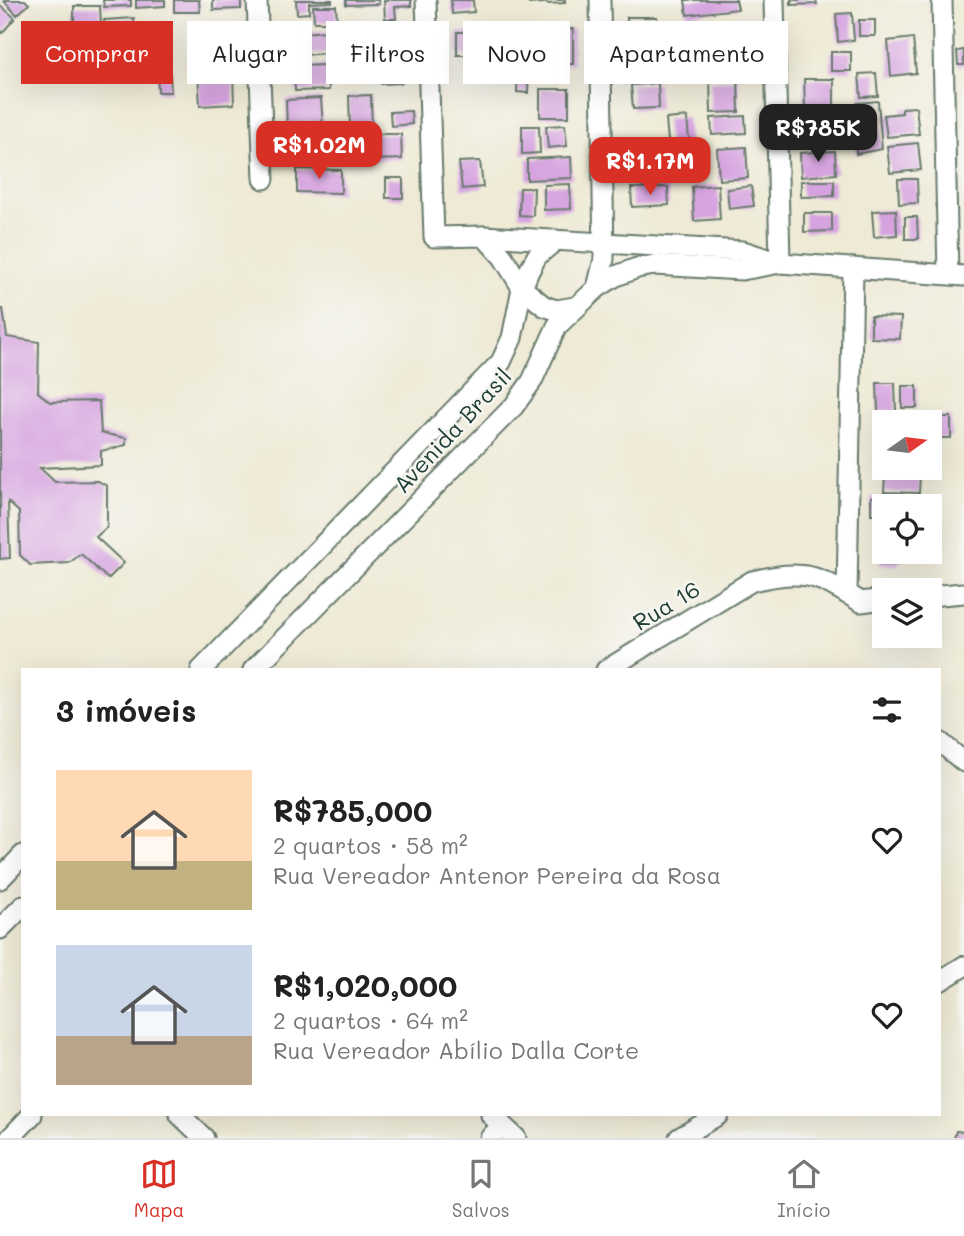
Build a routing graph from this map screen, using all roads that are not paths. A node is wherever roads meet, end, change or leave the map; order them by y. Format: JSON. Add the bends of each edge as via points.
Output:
{"nodes":[{"id":1,"x":257,"y":0,"type":"edge"},
{"id":2,"x":426,"y":0,"type":"edge"},
{"id":3,"x":600,"y":0,"type":"edge"},
{"id":4,"x":774,"y":0,"type":"edge"},
{"id":5,"x":942,"y":0,"type":"edge"},
{"id":6,"x":264,"y":179,"type":"dead end"},
{"id":7,"x":484,"y":236,"type":"junction"},
{"id":8,"x":556,"y":240,"type":"junction"},
{"id":9,"x":603,"y":242,"type":"junction"},
{"id":10,"x":780,"y":263,"type":"junction"},
{"id":11,"x":853,"y":268,"type":"junction"},
{"id":12,"x":956,"y":275,"type":"edge"},
{"id":13,"x":522,"y":288,"type":"junction"},
{"id":14,"x":597,"y":288,"type":"junction"},
{"id":15,"x":575,"y":307,"type":"junction"},
{"id":16,"x":964,"y":593,"type":"edge"},
{"id":17,"x":847,"y":594,"type":"junction"},
{"id":18,"x":942,"y":595,"type":"edge"},
{"id":19,"x":872,"y":600,"type":"edge"},
{"id":20,"x":205,"y":668,"type":"edge"},
{"id":21,"x":255,"y":668,"type":"edge"},
{"id":22,"x":609,"y":668,"type":"edge"},
{"id":23,"x":941,"y":743,"type":"edge"},
{"id":24,"x":964,"y":762,"type":"edge"},
{"id":25,"x":21,"y":857,"type":"edge"},
{"id":26,"x":0,"y":879,"type":"edge"},
{"id":27,"x":21,"y":908,"type":"edge"},
{"id":28,"x":0,"y":929,"type":"edge"},
{"id":29,"x":964,"y":967,"type":"edge"},
{"id":30,"x":941,"y":980,"type":"edge"},
{"id":31,"x":32,"y":1116,"type":"edge"},
{"id":32,"x":181,"y":1116,"type":"edge"},
{"id":33,"x":716,"y":1116,"type":"edge"},
{"id":34,"x":10,"y":1138,"type":"edge"},
{"id":35,"x":204,"y":1138,"type":"edge"},
{"id":36,"x":679,"y":1138,"type":"edge"}],
"edges":[{"from":1,"to":6,"type":"street"},
{"from":2,"to":7,"type":"street","name":"Avenida Brasil","via":[[434,237]]},
{"from":3,"to":9,"type":"street"},
{"from":4,"to":10,"type":"street"},
{"from":5,"to":12,"type":"street"},
{"from":7,"to":8,"type":"street","name":"Avenida Brasil"},
{"from":7,"to":13,"type":"street"},
{"from":8,"to":9,"type":"street","name":"Avenida Brasil"},
{"from":8,"to":13,"type":"street","name":"Avenida Brasil","via":[[537,256]]},
{"from":9,"to":10,"type":"street","name":"Avenida Brasil","via":[[743,251]]},
{"from":9,"to":14,"type":"street"},
{"from":10,"to":11,"type":"street","name":"Avenida Brasil"},
{"from":10,"to":14,"type":"street","name":"Avenida Brasil","via":[[741,270],[655,265],[616,275]]},
{"from":11,"to":12,"type":"street","name":"Avenida Brasil"},
{"from":11,"to":17,"type":"street"},
{"from":13,"to":15,"type":"street","via":[[544,306],[556,310]]},
{"from":13,"to":20,"type":"street","name":"Avenida Brasil","via":[[512,338],[501,362]]},
{"from":14,"to":15,"type":"street","name":"Avenida Brasil"},
{"from":15,"to":21,"type":"street","name":"Avenida Brasil","via":[[557,326],[532,381],[514,406]]},
{"from":16,"to":18,"type":"street"},
{"from":17,"to":19,"type":"street","via":[[860,602]]},
{"from":17,"to":22,"type":"street","name":"Rua 16","via":[[806,574],[751,581]]},
{"from":23,"to":24,"type":"street"},
{"from":25,"to":26,"type":"street"},
{"from":27,"to":28,"type":"street"},
{"from":29,"to":30,"type":"street"},
{"from":31,"to":34,"type":"street"},
{"from":32,"to":35,"type":"street"},
{"from":33,"to":36,"type":"street"}]}
